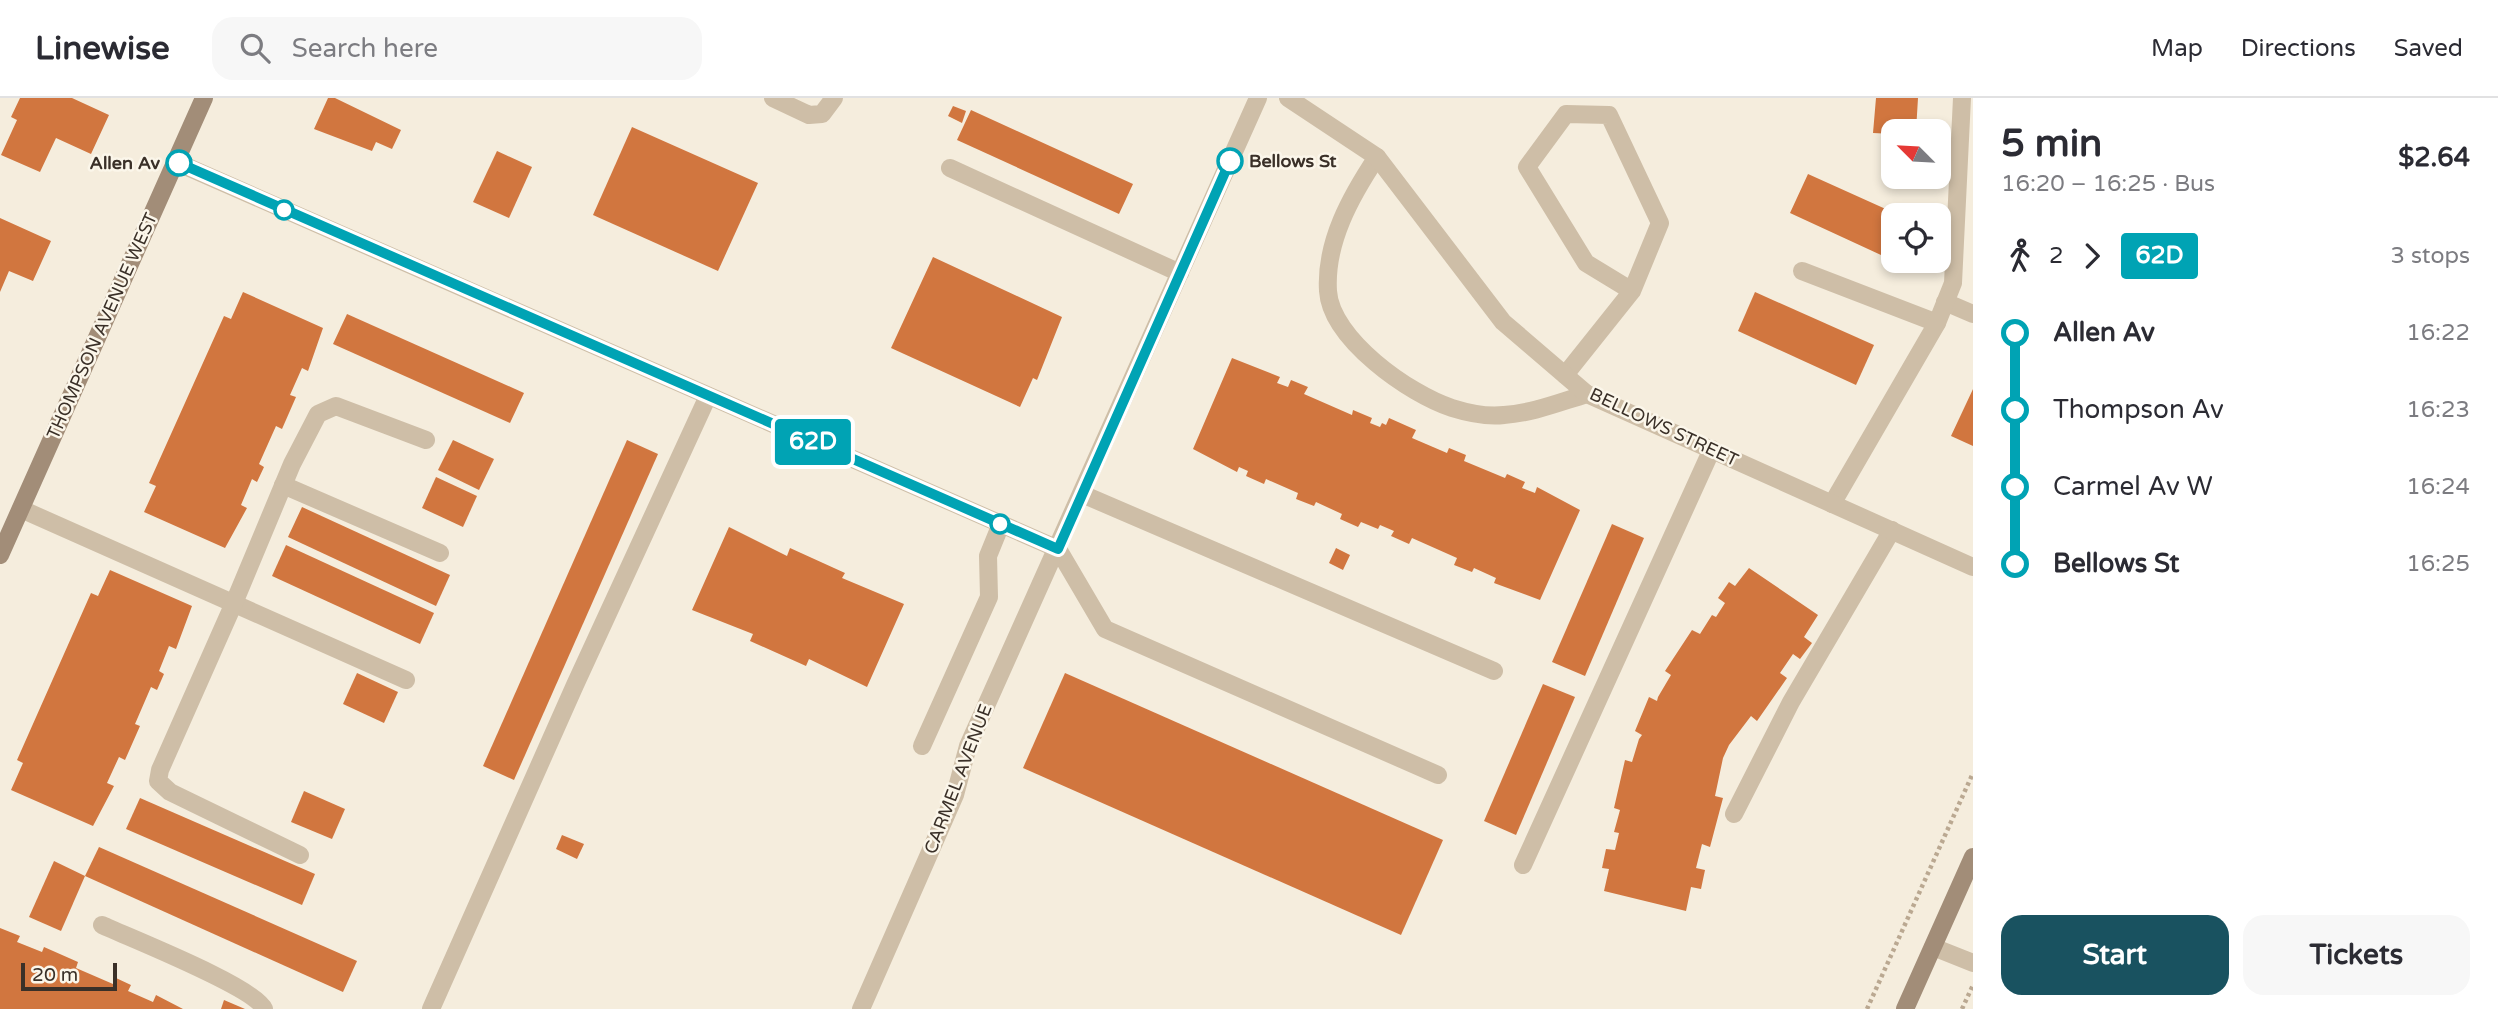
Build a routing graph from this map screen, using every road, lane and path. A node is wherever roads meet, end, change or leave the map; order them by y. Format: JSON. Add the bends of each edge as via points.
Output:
{"nodes":[{"id":1,"x":204,"y":98,"type":"edge"},
{"id":2,"x":773,"y":98,"type":"edge"},
{"id":3,"x":834,"y":98,"type":"edge"},
{"id":4,"x":1258,"y":98,"type":"edge"},
{"id":5,"x":1288,"y":98,"type":"edge"},
{"id":6,"x":1962,"y":98,"type":"edge"},
{"id":7,"x":1966,"y":141,"type":"edge"},
{"id":8,"x":1377,"y":157,"type":"junction"},
{"id":9,"x":176,"y":162,"type":"junction"},
{"id":10,"x":950,"y":168,"type":"dead end"},
{"id":11,"x":1802,"y":271,"type":"dead end"},
{"id":12,"x":1180,"y":273,"type":"junction"},
{"id":13,"x":1632,"y":291,"type":"junction"},
{"id":14,"x":1945,"y":302,"type":"junction"},
{"id":15,"x":1973,"y":314,"type":"edge"},
{"id":16,"x":1937,"y":323,"type":"junction"},
{"id":17,"x":1565,"y":375,"type":"junction"},
{"id":18,"x":1587,"y":394,"type":"junction"},
{"id":19,"x":708,"y":396,"type":"junction"},
{"id":20,"x":426,"y":440,"type":"dead end"},
{"id":21,"x":1712,"y":449,"type":"junction"},
{"id":22,"x":283,"y":485,"type":"junction"},
{"id":23,"x":1082,"y":494,"type":"junction"},
{"id":24,"x":1832,"y":503,"type":"junction"},
{"id":25,"x":21,"y":509,"type":"junction"},
{"id":26,"x":1001,"y":524,"type":"junction"},
{"id":27,"x":1892,"y":530,"type":"junction"},
{"id":28,"x":1058,"y":549,"type":"junction"},
{"id":29,"x":439,"y":552,"type":"dead end"},
{"id":30,"x":0,"y":555,"type":"edge"},
{"id":31,"x":1973,"y":567,"type":"edge"},
{"id":32,"x":234,"y":603,"type":"junction"},
{"id":33,"x":1494,"y":671,"type":"dead end"},
{"id":34,"x":407,"y":680,"type":"dead end"},
{"id":35,"x":922,"y":746,"type":"dead end"},
{"id":36,"x":1973,"y":773,"type":"edge"},
{"id":37,"x":1438,"y":775,"type":"dead end"},
{"id":38,"x":1734,"y":814,"type":"dead end"},
{"id":39,"x":300,"y":855,"type":"dead end"},
{"id":40,"x":1973,"y":857,"type":"edge"},
{"id":41,"x":1523,"y":865,"type":"dead end"},
{"id":42,"x":102,"y":925,"type":"dead end"},
{"id":43,"x":1933,"y":947,"type":"junction"},
{"id":44,"x":1973,"y":963,"type":"edge"},
{"id":45,"x":1973,"y":985,"type":"edge"},
{"id":46,"x":264,"y":1009,"type":"edge"},
{"id":47,"x":431,"y":1009,"type":"edge"},
{"id":48,"x":861,"y":1009,"type":"edge"},
{"id":49,"x":1867,"y":1009,"type":"edge"},
{"id":50,"x":1905,"y":1009,"type":"edge"},
{"id":51,"x":1962,"y":1009,"type":"edge"}],
"edges":[{"from":1,"to":9,"type":"street","name":"THOMPSON AVENUE WEST"},
{"from":2,"to":3,"type":"street","via":[[809,114],[822,114]]},
{"from":4,"to":12,"type":"street","name":"CARMEL AVENUE"},
{"from":5,"to":8,"type":"street","name":"BELLOWS STREET"},
{"from":6,"to":7,"type":"street"},
{"from":7,"to":14,"type":"street","via":[[1953,283]]},
{"from":8,"to":17,"type":"street","name":"BELLOWS STREET","via":[[1503,322]]},
{"from":8,"to":18,"type":"street","via":[[1346,209],[1329,268],[1332,313],[1345,333],[1380,366],[1449,407],[1503,416]]},
{"from":9,"to":19,"type":"street"},
{"from":9,"to":25,"type":"street","name":"THOMPSON AVENUE WEST"},
{"from":10,"to":12,"type":"street"},
{"from":11,"to":16,"type":"street"},
{"from":12,"to":23,"type":"street","name":"CARMEL AVENUE"},
{"from":13,"to":13,"type":"street","via":[[1660,223],[1609,115],[1566,114],[1527,167],[1586,263]]},
{"from":13,"to":17,"type":"street"},
{"from":14,"to":15,"type":"street"},
{"from":14,"to":16,"type":"street"},
{"from":16,"to":24,"type":"street"},
{"from":17,"to":18,"type":"street","name":"BELLOWS STREET"},
{"from":18,"to":21,"type":"street","name":"BELLOWS STREET"},
{"from":19,"to":26,"type":"street"},
{"from":19,"to":47,"type":"street"},
{"from":20,"to":22,"type":"street","via":[[336,406],[317,414]]},
{"from":21,"to":24,"type":"street","name":"BELLOWS STREET"},
{"from":21,"to":41,"type":"street"},
{"from":22,"to":29,"type":"street"},
{"from":22,"to":32,"type":"street"},
{"from":23,"to":28,"type":"street","name":"CARMEL AVENUE"},
{"from":23,"to":33,"type":"street"},
{"from":24,"to":27,"type":"street","name":"BELLOWS STREET"},
{"from":25,"to":30,"type":"street","name":"THOMPSON AVENUE WEST"},
{"from":25,"to":32,"type":"street"},
{"from":26,"to":28,"type":"street"},
{"from":26,"to":35,"type":"street","via":[[988,556],[989,597]]},
{"from":27,"to":31,"type":"street","name":"BELLOWS STREET"},
{"from":27,"to":38,"type":"street","via":[[1791,702]]},
{"from":28,"to":37,"type":"street","via":[[1105,629]]},
{"from":28,"to":48,"type":"street","name":"CARMEL AVENUE","via":[[968,746],[955,795]]},
{"from":32,"to":34,"type":"street"},
{"from":32,"to":39,"type":"street","via":[[158,781],[170,792]]},
{"from":36,"to":49,"type":"path"},
{"from":40,"to":43,"type":"street"},
{"from":42,"to":46,"type":"street","via":[[236,986]]},
{"from":43,"to":44,"type":"street"},
{"from":43,"to":50,"type":"street"},
{"from":45,"to":51,"type":"path"}]}
